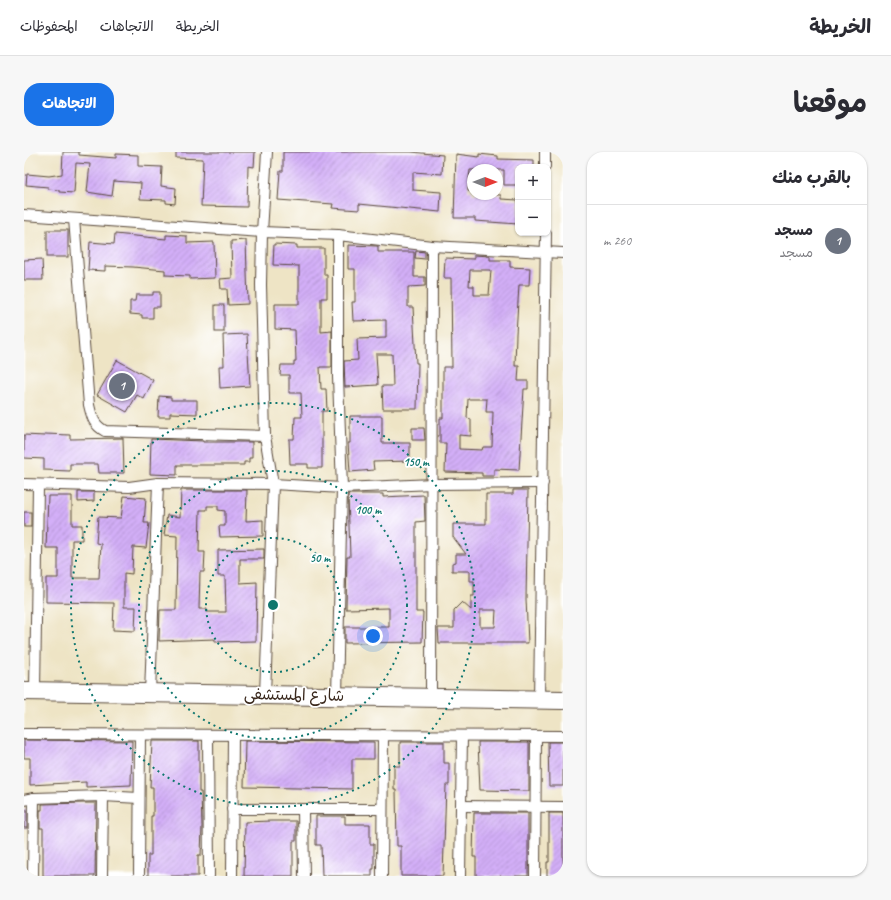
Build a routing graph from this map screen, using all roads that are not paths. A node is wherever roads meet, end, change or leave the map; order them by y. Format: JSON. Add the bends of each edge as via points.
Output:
{"nodes":[{"id":1,"x":267,"y":152,"type":"edge"},
{"id":2,"x":545,"y":152,"type":"edge"},
{"id":3,"x":545,"y":164,"type":"edge"},
{"id":4,"x":24,"y":214,"type":"edge"},
{"id":5,"x":74,"y":218,"type":"junction"},
{"id":6,"x":262,"y":232,"type":"junction"},
{"id":7,"x":338,"y":235,"type":"junction"},
{"id":8,"x":546,"y":236,"type":"edge"},
{"id":9,"x":432,"y":246,"type":"junction"},
{"id":10,"x":546,"y":253,"type":"junction"},
{"id":11,"x":563,"y":253,"type":"edge"},
{"id":12,"x":265,"y":436,"type":"junction"},
{"id":13,"x":158,"y":483,"type":"junction"},
{"id":14,"x":543,"y":483,"type":"junction"},
{"id":15,"x":24,"y":484,"type":"edge"},
{"id":16,"x":273,"y":484,"type":"junction"},
{"id":17,"x":433,"y":484,"type":"junction"},
{"id":18,"x":38,"y":486,"type":"junction"},
{"id":19,"x":342,"y":488,"type":"junction"},
{"id":20,"x":30,"y":691,"type":"edge"},
{"id":21,"x":150,"y":693,"type":"junction"},
{"id":22,"x":265,"y":694,"type":"junction"},
{"id":23,"x":337,"y":695,"type":"junction"},
{"id":24,"x":430,"y":697,"type":"junction"},
{"id":25,"x":540,"y":700,"type":"junction"},
{"id":26,"x":563,"y":700,"type":"edge"},
{"id":27,"x":24,"y":734,"type":"edge"},
{"id":28,"x":140,"y":735,"type":"junction"},
{"id":29,"x":383,"y":735,"type":"junction"},
{"id":30,"x":208,"y":736,"type":"junction"},
{"id":31,"x":233,"y":736,"type":"junction"},
{"id":32,"x":462,"y":736,"type":"junction"},
{"id":33,"x":536,"y":736,"type":"junction"},
{"id":34,"x":563,"y":736,"type":"edge"},
{"id":35,"x":103,"y":796,"type":"junction"},
{"id":36,"x":34,"y":798,"type":"junction"},
{"id":37,"x":139,"y":798,"type":"junction"},
{"id":38,"x":24,"y":800,"type":"edge"},
{"id":39,"x":461,"y":806,"type":"junction"},
{"id":40,"x":536,"y":807,"type":"junction"},
{"id":41,"x":563,"y":808,"type":"edge"},
{"id":42,"x":232,"y":809,"type":"junction"},
{"id":43,"x":382,"y":809,"type":"junction"},
{"id":44,"x":303,"y":810,"type":"junction"},
{"id":45,"x":33,"y":876,"type":"edge"},
{"id":46,"x":102,"y":876,"type":"edge"},
{"id":47,"x":139,"y":876,"type":"edge"},
{"id":48,"x":209,"y":876,"type":"edge"},
{"id":49,"x":232,"y":876,"type":"edge"},
{"id":50,"x":304,"y":876,"type":"edge"},
{"id":51,"x":382,"y":876,"type":"edge"},
{"id":52,"x":460,"y":876,"type":"edge"},
{"id":53,"x":535,"y":876,"type":"edge"}],
"edges":[{"from":1,"to":6,"type":"street"},
{"from":2,"to":3,"type":"street"},
{"from":4,"to":5,"type":"street"},
{"from":5,"to":6,"type":"street"},
{"from":5,"to":12,"type":"street","via":[[89,405],[97,426],[106,431]]},
{"from":6,"to":7,"type":"street"},
{"from":6,"to":12,"type":"street"},
{"from":7,"to":9,"type":"street"},
{"from":7,"to":19,"type":"street","via":[[338,377]]},
{"from":8,"to":10,"type":"street"},
{"from":9,"to":10,"type":"street"},
{"from":9,"to":17,"type":"street"},
{"from":10,"to":11,"type":"street"},
{"from":10,"to":14,"type":"street"},
{"from":12,"to":16,"type":"street"},
{"from":13,"to":16,"type":"street"},
{"from":13,"to":18,"type":"street","via":[[129,487]]},
{"from":13,"to":21,"type":"street"},
{"from":14,"to":17,"type":"street"},
{"from":14,"to":25,"type":"street"},
{"from":15,"to":18,"type":"street"},
{"from":16,"to":19,"type":"street"},
{"from":16,"to":22,"type":"street"},
{"from":17,"to":19,"type":"street"},
{"from":17,"to":24,"type":"street"},
{"from":18,"to":20,"type":"street"},
{"from":19,"to":23,"type":"street"},
{"from":20,"to":21,"type":"highway","name":"شارع المستشفى"},
{"from":21,"to":22,"type":"highway","name":"شارع المستشفى"},
{"from":22,"to":23,"type":"highway","name":"شارع المستشفى"},
{"from":23,"to":24,"type":"highway","name":"شارع المستشفى"},
{"from":24,"to":25,"type":"highway","name":"شارع المستشفى"},
{"from":25,"to":26,"type":"highway","name":"شارع المستشفى"},
{"from":27,"to":28,"type":"street"},
{"from":28,"to":30,"type":"street"},
{"from":28,"to":37,"type":"street"},
{"from":29,"to":31,"type":"street"},
{"from":29,"to":32,"type":"street"},
{"from":29,"to":43,"type":"street"},
{"from":30,"to":31,"type":"street"},
{"from":30,"to":48,"type":"street"},
{"from":31,"to":42,"type":"street"},
{"from":32,"to":33,"type":"street"},
{"from":32,"to":39,"type":"street"},
{"from":33,"to":34,"type":"street"},
{"from":33,"to":40,"type":"street"},
{"from":35,"to":36,"type":"street"},
{"from":35,"to":37,"type":"street"},
{"from":35,"to":46,"type":"street"},
{"from":36,"to":38,"type":"street"},
{"from":36,"to":45,"type":"street"},
{"from":37,"to":47,"type":"street"},
{"from":39,"to":40,"type":"street"},
{"from":39,"to":52,"type":"street"},
{"from":40,"to":41,"type":"street"},
{"from":40,"to":53,"type":"street"},
{"from":42,"to":44,"type":"street"},
{"from":42,"to":49,"type":"street"},
{"from":43,"to":44,"type":"street"},
{"from":43,"to":51,"type":"street"},
{"from":44,"to":50,"type":"street"}]}
